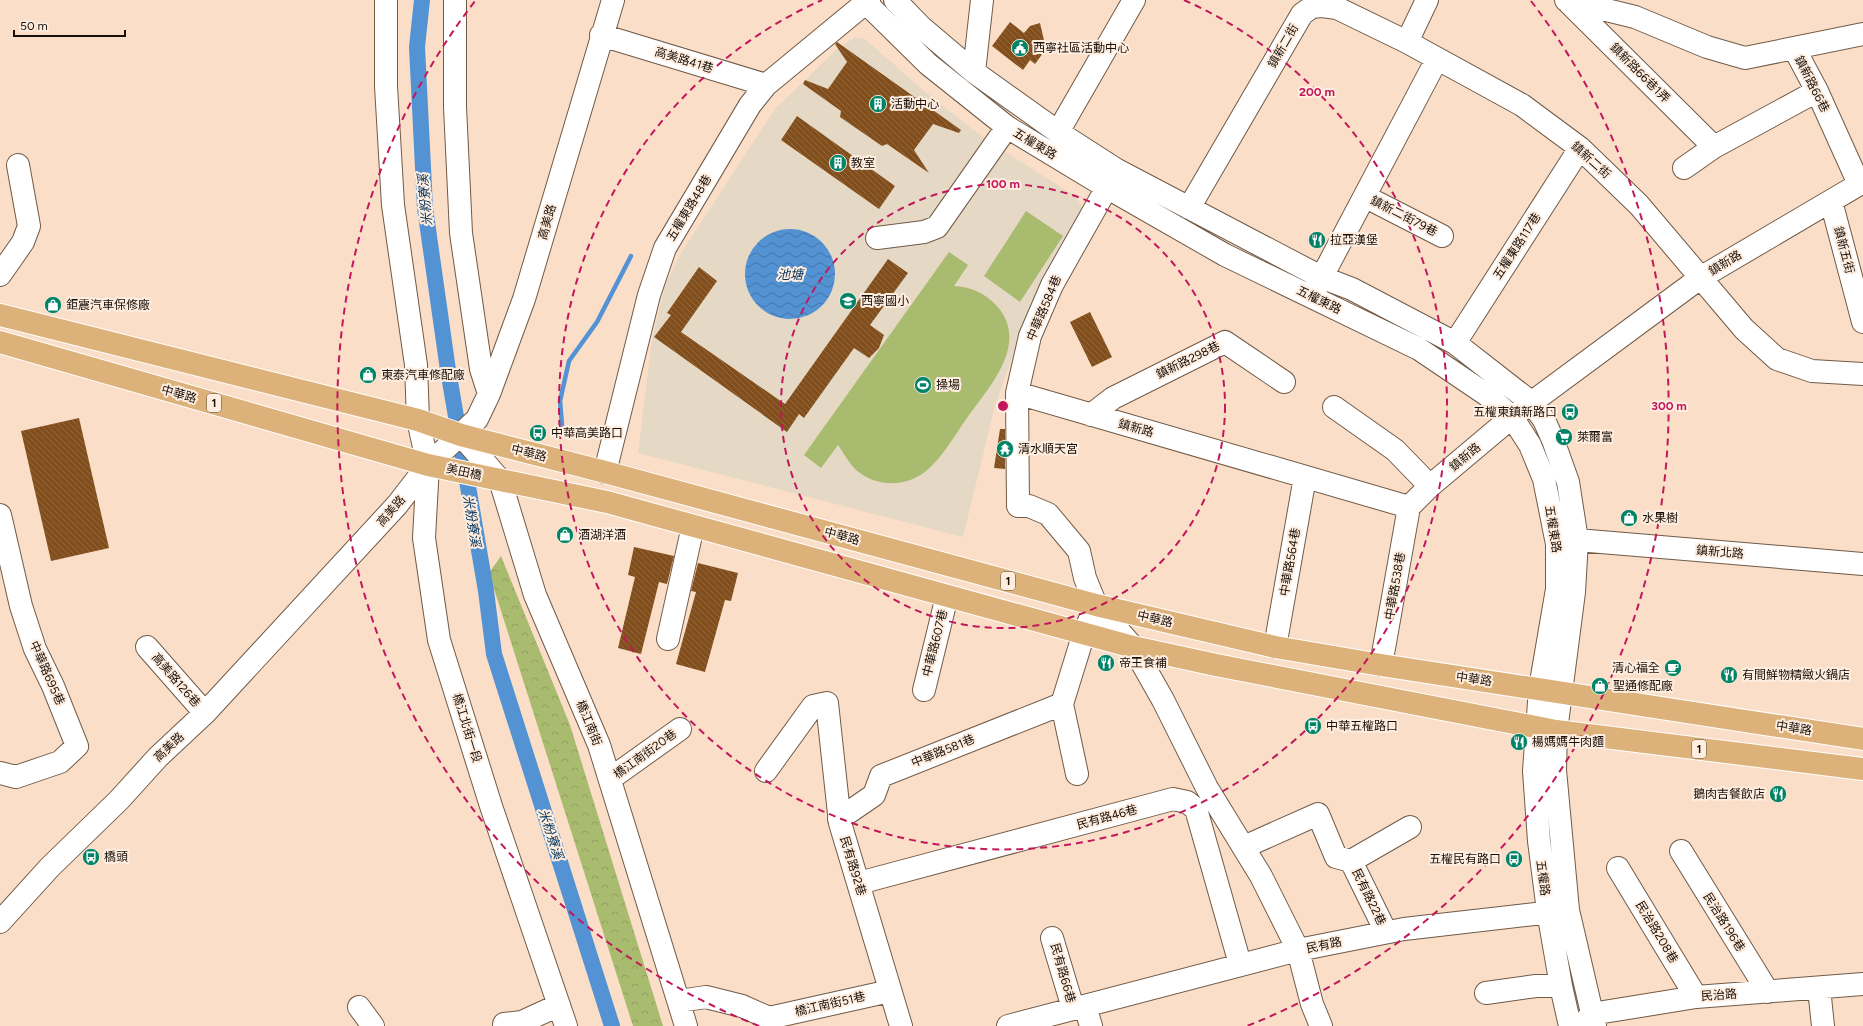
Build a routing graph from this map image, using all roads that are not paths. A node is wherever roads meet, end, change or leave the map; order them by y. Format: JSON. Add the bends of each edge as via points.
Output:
{"nodes":[{"id":1,"x":386,"y":0,"type":"edge"},
{"id":2,"x":455,"y":0,"type":"edge"},
{"id":3,"x":612,"y":0,"type":"edge"},
{"id":4,"x":895,"y":0,"type":"edge"},
{"id":5,"x":982,"y":0,"type":"edge"},
{"id":6,"x":1134,"y":0,"type":"edge"},
{"id":7,"x":1427,"y":0,"type":"edge"},
{"id":8,"x":1566,"y":0,"type":"edge"},
{"id":9,"x":866,"y":1,"type":"edge"},
{"id":10,"x":1863,"y":34,"type":"edge"},
{"id":11,"x":601,"y":35,"type":"junction"},
{"id":12,"x":1407,"y":42,"type":"junction"},
{"id":13,"x":1794,"y":48,"type":"junction"},
{"id":14,"x":1437,"y":59,"type":"junction"},
{"id":15,"x":974,"y":72,"type":"junction"},
{"id":16,"x":766,"y":85,"type":"junction"},
{"id":17,"x":1818,"y":91,"type":"junction"},
{"id":18,"x":1007,"y":127,"type":"junction"},
{"id":19,"x":1058,"y":132,"type":"junction"},
{"id":20,"x":1714,"y":147,"type":"junction"},
{"id":21,"x":1580,"y":148,"type":"junction"},
{"id":22,"x":18,"y":165,"type":"dead end"},
{"id":23,"x":1684,"y":168,"type":"dead end"},
{"id":24,"x":1112,"y":179,"type":"junction"},
{"id":25,"x":1861,"y":183,"type":"edge"},
{"id":26,"x":1366,"y":197,"type":"junction"},
{"id":27,"x":1831,"y":201,"type":"junction"},
{"id":28,"x":1189,"y":208,"type":"junction"},
{"id":29,"x":1442,"y":236,"type":"dead end"},
{"id":30,"x":877,"y":238,"type":"dead end"},
{"id":31,"x":0,"y":276,"type":"edge"},
{"id":32,"x":1321,"y":277,"type":"junction"},
{"id":33,"x":1700,"y":278,"type":"junction"},
{"id":34,"x":1312,"y":297,"type":"junction"},
{"id":35,"x":0,"y":315,"type":"edge"},
{"id":36,"x":1863,"y":322,"type":"edge"},
{"id":37,"x":0,"y":342,"type":"edge"},
{"id":38,"x":1455,"y":343,"type":"junction"},
{"id":39,"x":1863,"y":374,"type":"edge"},
{"id":40,"x":1284,"y":382,"type":"dead end"},
{"id":41,"x":1017,"y":393,"type":"junction"},
{"id":42,"x":489,"y":394,"type":"junction"},
{"id":43,"x":1532,"y":403,"type":"junction"},
{"id":44,"x":1334,"y":407,"type":"dead end"},
{"id":45,"x":1091,"y":415,"type":"junction"},
{"id":46,"x":1512,"y":417,"type":"junction"},
{"id":47,"x":418,"y":420,"type":"junction"},
{"id":48,"x":461,"y":435,"type":"junction"},
{"id":49,"x":430,"y":464,"type":"junction"},
{"id":50,"x":605,"y":472,"type":"junction"},
{"id":51,"x":1305,"y":477,"type":"junction"},
{"id":52,"x":500,"y":480,"type":"junction"},
{"id":53,"x":1430,"y":486,"type":"junction"},
{"id":54,"x":1409,"y":507,"type":"junction"},
{"id":55,"x":0,"y":515,"type":"edge"},
{"id":56,"x":693,"y":526,"type":"junction"},
{"id":57,"x":1577,"y":540,"type":"junction"},
{"id":58,"x":1863,"y":564,"type":"edge"},
{"id":59,"x":947,"y":596,"type":"junction"},
{"id":60,"x":1096,"y":605,"type":"junction"},
{"id":61,"x":1084,"y":633,"type":"junction"},
{"id":62,"x":668,"y":639,"type":"dead end"},
{"id":63,"x":147,"y":647,"type":"dead end"},
{"id":64,"x":1133,"y":647,"type":"junction"},
{"id":65,"x":1275,"y":647,"type":"junction"},
{"id":66,"x":1381,"y":665,"type":"junction"},
{"id":67,"x":1540,"y":688,"type":"junction"},
{"id":68,"x":924,"y":690,"type":"dead end"},
{"id":69,"x":1562,"y":692,"type":"junction"},
{"id":70,"x":1062,"y":704,"type":"junction"},
{"id":71,"x":206,"y":713,"type":"junction"},
{"id":72,"x":680,"y":729,"type":"dead end"},
{"id":73,"x":1546,"y":729,"type":"junction"},
{"id":74,"x":1863,"y":738,"type":"edge"},
{"id":75,"x":1863,"y":768,"type":"edge"},
{"id":76,"x":766,"y":771,"type":"dead end"},
{"id":77,"x":0,"y":772,"type":"edge"},
{"id":78,"x":1077,"y":774,"type":"dead end"},
{"id":79,"x":610,"y":779,"type":"junction"},
{"id":80,"x":840,"y":819,"type":"junction"},
{"id":81,"x":1410,"y":827,"type":"dead end"},
{"id":82,"x":1244,"y":847,"type":"junction"},
{"id":83,"x":1680,"y":851,"type":"dead end"},
{"id":84,"x":1352,"y":861,"type":"junction"},
{"id":85,"x":1618,"y":868,"type":"dead end"},
{"id":86,"x":859,"y":883,"type":"junction"},
{"id":87,"x":1558,"y":911,"type":"junction"},
{"id":88,"x":0,"y":922,"type":"edge"},
{"id":89,"x":1386,"y":932,"type":"junction"},
{"id":90,"x":1052,"y":938,"type":"dead end"},
{"id":91,"x":1298,"y":950,"type":"junction"},
{"id":92,"x":1240,"y":964,"type":"junction"},
{"id":93,"x":1863,"y":984,"type":"edge"},
{"id":94,"x":1561,"y":986,"type":"junction"},
{"id":95,"x":1818,"y":988,"type":"junction"},
{"id":96,"x":890,"y":991,"type":"junction"},
{"id":97,"x":1768,"y":992,"type":"junction"},
{"id":98,"x":1486,"y":993,"type":"dead end"},
{"id":99,"x":1696,"y":997,"type":"junction"},
{"id":100,"x":679,"y":1001,"type":"junction"},
{"id":101,"x":559,"y":1005,"type":"junction"},
{"id":102,"x":359,"y":1006,"type":"dead end"},
{"id":103,"x":1083,"y":1014,"type":"edge"},
{"id":104,"x":1589,"y":1022,"type":"edge"},
{"id":105,"x":504,"y":1024,"type":"dead end"},
{"id":106,"x":373,"y":1026,"type":"edge"},
{"id":107,"x":566,"y":1026,"type":"edge"},
{"id":108,"x":686,"y":1026,"type":"edge"},
{"id":109,"x":901,"y":1026,"type":"edge"},
{"id":110,"x":1008,"y":1026,"type":"edge"},
{"id":111,"x":1321,"y":1026,"type":"edge"},
{"id":112,"x":1570,"y":1026,"type":"edge"},
{"id":113,"x":1824,"y":1026,"type":"edge"}],
"edges":[{"from":1,"to":47,"type":"street","name":"橋江北街一段","via":[[386,86],[393,205],[416,365]]},
{"from":2,"to":42,"type":"street","via":[[455,107],[461,233],[481,369]]},
{"from":3,"to":11,"type":"street","name":"高美路"},
{"from":4,"to":15,"type":"street","name":"五權東路","via":[[921,27]]},
{"from":5,"to":15,"type":"street"},
{"from":6,"to":19,"type":"street"},
{"from":7,"to":12,"type":"street"},
{"from":8,"to":13,"type":"street","via":[[1635,17],[1708,47],[1745,58]]},
{"from":8,"to":20,"type":"street","name":"鎮新路66巷1弄"},
{"from":9,"to":16,"type":"street","name":"五權東路48巷"},
{"from":9,"to":18,"type":"street","name":"五權東路","via":[[928,64]]},
{"from":10,"to":13,"type":"street","name":"鎮新路66巷"},
{"from":11,"to":16,"type":"street","name":"高美路41巷"},
{"from":11,"to":42,"type":"street","name":"高美路","via":[[524,299]]},
{"from":12,"to":14,"type":"street","name":"鎮新二街"},
{"from":12,"to":28,"type":"street","name":"鎮新二街","via":[[1337,8],[1312,7],[1302,14]]},
{"from":13,"to":17,"type":"street","name":"鎮新路66巷"},
{"from":14,"to":21,"type":"street","name":"鎮新二街","via":[[1522,105]]},
{"from":14,"to":26,"type":"street"},
{"from":15,"to":19,"type":"street","name":"五權東路"},
{"from":16,"to":50,"type":"street","name":"五權東路48巷","via":[[750,105],[666,248],[649,295]]},
{"from":17,"to":20,"type":"street"},
{"from":17,"to":25,"type":"street","name":"鎮新路66巷"},
{"from":18,"to":24,"type":"street","name":"五權東路"},
{"from":18,"to":30,"type":"street","via":[[937,227],[924,232]]},
{"from":19,"to":24,"type":"street","name":"五權東路"},
{"from":20,"to":23,"type":"street"},
{"from":21,"to":33,"type":"street","name":"鎮新二街","via":[[1639,205]]},
{"from":21,"to":38,"type":"street","name":"五權東路117巷"},
{"from":22,"to":31,"type":"street","via":[[29,226],[23,242]]},
{"from":24,"to":28,"type":"street","name":"五權東路"},
{"from":24,"to":34,"type":"street","name":"五權東路","via":[[1225,255]]},
{"from":24,"to":41,"type":"street","name":"中華路584巷","via":[[1052,285],[1030,336]]},
{"from":25,"to":27,"type":"street","name":"鎮新路"},
{"from":26,"to":29,"type":"street","name":"鎮新二街79巷"},
{"from":26,"to":32,"type":"street"},
{"from":27,"to":33,"type":"street","name":"鎮新路"},
{"from":27,"to":36,"type":"street","name":"鎮新五街"},
{"from":28,"to":32,"type":"street","name":"五權東路"},
{"from":32,"to":34,"type":"street"},
{"from":32,"to":38,"type":"street","name":"五權東路","via":[[1352,289]]},
{"from":33,"to":39,"type":"street","name":"鎮新二街","via":[[1744,329],[1777,359],[1812,371]]},
{"from":33,"to":43,"type":"street","name":"鎮新路"},
{"from":34,"to":46,"type":"street","name":"五權東路","via":[[1418,349],[1487,395]]},
{"from":35,"to":47,"type":"main road","number":"1"},
{"from":37,"to":49,"type":"main road","name":"中華路","number":"1"},
{"from":38,"to":43,"type":"street","name":"五權東路"},
{"from":40,"to":45,"type":"street","name":"鎮新路298巷","via":[[1225,342],[1113,398]]},
{"from":41,"to":45,"type":"street","name":"鎮新路"},
{"from":41,"to":60,"type":"street","name":"中華路584巷","via":[[1018,506],[1028,506],[1048,514],[1079,551],[1085,578]]},
{"from":42,"to":48,"type":"street","name":"高美路","via":[[477,419]]},
{"from":43,"to":46,"type":"street","name":"鎮新路"},
{"from":43,"to":57,"type":"street","name":"五權東路","via":[[1544,420],[1568,482]]},
{"from":44,"to":53,"type":"street","via":[[1395,450]]},
{"from":45,"to":51,"type":"street","name":"鎮新路"},
{"from":46,"to":53,"type":"street","name":"鎮新路"},
{"from":46,"to":67,"type":"street","name":"五權東路","via":[[1530,445],[1544,479],[1557,544],[1558,589]]},
{"from":47,"to":48,"type":"main road","number":"1"},
{"from":47,"to":49,"type":"street","name":"橋江北街一段"},
{"from":48,"to":49,"type":"street","name":"高美路"},
{"from":48,"to":50,"type":"main road","name":"中華路","number":"1"},
{"from":48,"to":52,"type":"street","name":"橋江南街"},
{"from":49,"to":52,"type":"main road","name":"美田橋","number":"1"},
{"from":49,"to":71,"type":"street","name":"高美路","via":[[398,505]]},
{"from":49,"to":101,"type":"street","name":"橋江北街一段","via":[[424,538],[440,640],[491,806]]},
{"from":50,"to":60,"type":"main road","name":"中華路","number":"1"},
{"from":51,"to":54,"type":"street","name":"鎮新路"},
{"from":51,"to":65,"type":"street","name":"中華路564巷"},
{"from":52,"to":56,"type":"main road","number":"1","via":[[608,502]]},
{"from":52,"to":79,"type":"street","name":"橋江南街","via":[[535,595],[599,745]]},
{"from":53,"to":54,"type":"street","name":"鎮新路"},
{"from":54,"to":66,"type":"street","name":"中華路538巷"},
{"from":55,"to":77,"type":"street","name":"中華路695巷","via":[[21,606],[35,649],[77,746],[53,765],[16,777]]},
{"from":56,"to":59,"type":"main road","number":"1"},
{"from":56,"to":62,"type":"street"},
{"from":57,"to":58,"type":"street","name":"鎮新北路"},
{"from":57,"to":69,"type":"street","name":"五權東路","via":[[1574,592]]},
{"from":59,"to":61,"type":"main road","number":"1"},
{"from":59,"to":68,"type":"street","name":"中華路607巷"},
{"from":60,"to":61,"type":"street"},
{"from":60,"to":64,"type":"street","name":"中華路584巷"},
{"from":60,"to":65,"type":"main road","name":"中華路","number":"1"},
{"from":61,"to":64,"type":"main road","number":"1"},
{"from":61,"to":70,"type":"street"},
{"from":63,"to":71,"type":"street","name":"高美路126巷"},
{"from":64,"to":73,"type":"main road","number":"1"},
{"from":64,"to":82,"type":"street","via":[[1207,788]]},
{"from":65,"to":66,"type":"main road","name":"中華路","number":"1"},
{"from":66,"to":67,"type":"main road","name":"中華路","number":"1"},
{"from":67,"to":69,"type":"main road","name":"中華路","number":"1"},
{"from":67,"to":73,"type":"street","name":"五權東路"},
{"from":69,"to":73,"type":"street","name":"五權東路"},
{"from":69,"to":74,"type":"main road","name":"中華路","number":"1"},
{"from":70,"to":78,"type":"street"},
{"from":70,"to":80,"type":"street","name":"中華路581巷","via":[[881,776],[874,795]]},
{"from":71,"to":88,"type":"street","name":"高美路","via":[[158,757]]},
{"from":72,"to":79,"type":"street","name":"橋江南街20巷"},
{"from":73,"to":75,"type":"main road","number":"1"},
{"from":73,"to":87,"type":"street","name":"五權路","via":[[1534,771],[1539,841]]},
{"from":76,"to":80,"type":"street","name":"民有路92巷","via":[[813,706],[827,703]]},
{"from":79,"to":100,"type":"street","name":"橋江南街"},
{"from":80,"to":86,"type":"street","name":"民有路92巷"},
{"from":81,"to":84,"type":"street"},
{"from":82,"to":84,"type":"street","name":"民有路22巷","via":[[1318,814],[1336,857]]},
{"from":82,"to":91,"type":"street"},
{"from":83,"to":97,"type":"street","name":"民治路196巷"},
{"from":84,"to":89,"type":"street","name":"民有路22巷"},
{"from":85,"to":99,"type":"street","name":"民治路208巷"},
{"from":86,"to":92,"type":"street","name":"民有路46巷","via":[[1173,799],[1187,802],[1196,809]]},
{"from":86,"to":96,"type":"street","name":"民有路92巷"},
{"from":87,"to":89,"type":"street","name":"民有路"},
{"from":87,"to":94,"type":"street","name":"五權路"},
{"from":87,"to":104,"type":"street","name":"五權路"},
{"from":89,"to":91,"type":"street","name":"民有路"},
{"from":90,"to":103,"type":"street","name":"民有路66巷"},
{"from":91,"to":92,"type":"street","name":"民有路"},
{"from":91,"to":111,"type":"street","via":[[1312,1004]]},
{"from":92,"to":103,"type":"street","name":"民有路"},
{"from":93,"to":95,"type":"street","name":"民治路"},
{"from":94,"to":98,"type":"street","via":[[1536,986]]},
{"from":94,"to":112,"type":"street","name":"五權路"},
{"from":95,"to":97,"type":"street","name":"民治路"},
{"from":95,"to":113,"type":"street"},
{"from":96,"to":100,"type":"street","name":"橋江南街51巷","via":[[769,1018],[742,1006],[706,997]]},
{"from":96,"to":109,"type":"street","name":"民有路92巷"},
{"from":97,"to":99,"type":"street","name":"民治路"},
{"from":99,"to":104,"type":"street","name":"民治路"},
{"from":100,"to":108,"type":"street","name":"橋江南街"},
{"from":101,"to":105,"type":"street","via":[[522,1022]]},
{"from":101,"to":107,"type":"street","name":"橋江北街一段"},
{"from":102,"to":106,"type":"street"},
{"from":103,"to":110,"type":"street","name":"民有路"}]}
